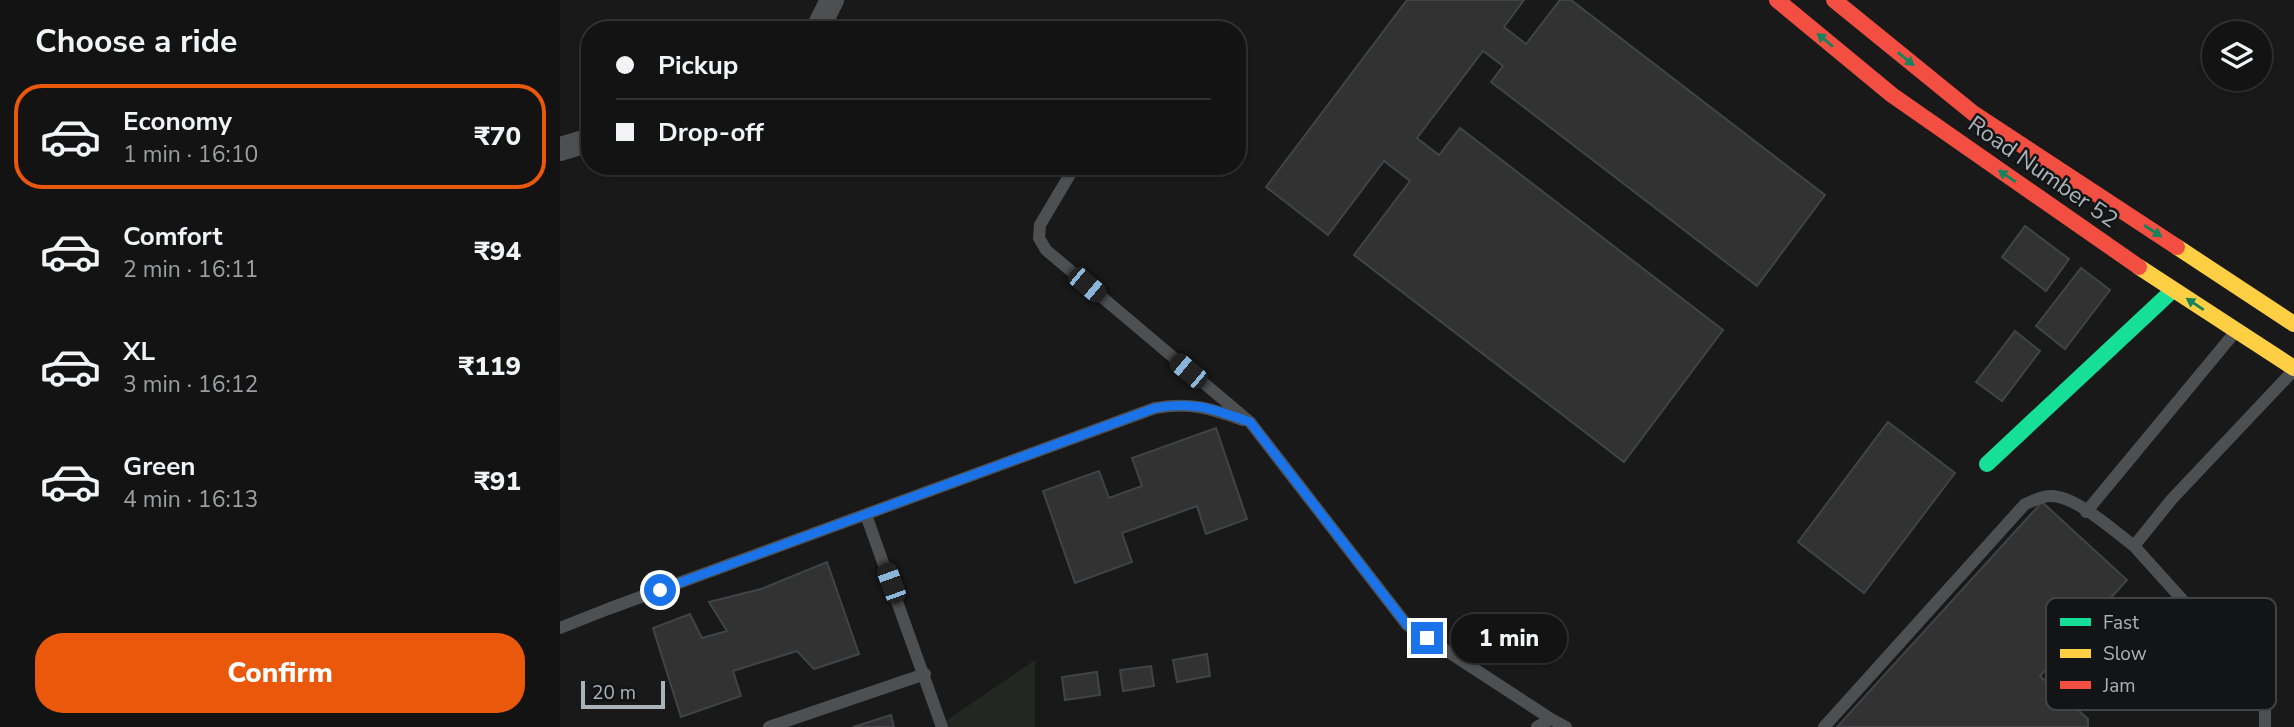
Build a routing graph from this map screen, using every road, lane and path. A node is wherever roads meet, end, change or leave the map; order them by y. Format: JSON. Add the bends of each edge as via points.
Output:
{"nodes":[{"id":1,"x":832,"y":0,"type":"edge"},
{"id":2,"x":1777,"y":0,"type":"edge"},
{"id":3,"x":1834,"y":0,"type":"edge"},
{"id":4,"x":822,"y":21,"type":"edge"},
{"id":5,"x":581,"y":143,"type":"edge"},
{"id":6,"x":560,"y":149,"type":"edge"},
{"id":7,"x":1070,"y":175,"type":"edge"},
{"id":8,"x":2173,"y":290,"type":"junction"},
{"id":9,"x":2294,"y":324,"type":"edge"},
{"id":10,"x":2236,"y":331,"type":"junction"},
{"id":11,"x":2294,"y":369,"type":"edge"},
{"id":12,"x":1250,"y":422,"type":"junction"},
{"id":13,"x":1987,"y":464,"type":"dead end"},
{"id":14,"x":2086,"y":512,"type":"junction"},
{"id":15,"x":866,"y":515,"type":"junction"},
{"id":16,"x":2134,"y":545,"type":"junction"},
{"id":17,"x":2182,"y":598,"type":"edge"},
{"id":18,"x":560,"y":628,"type":"edge"},
{"id":19,"x":925,"y":674,"type":"junction"},
{"id":20,"x":1551,"y":719,"type":"junction"},
{"id":21,"x":769,"y":727,"type":"edge"},
{"id":22,"x":942,"y":727,"type":"edge"},
{"id":23,"x":1537,"y":727,"type":"edge"},
{"id":24,"x":1566,"y":727,"type":"edge"},
{"id":25,"x":1824,"y":727,"type":"edge"}],
"edges":[{"from":1,"to":4,"type":"street"},
{"from":8,"to":2,"type":"main road","name":"Road Number 52","one_way":true,"via":[[1892,94]]},
{"from":3,"to":9,"type":"main road","name":"Road Number 52","one_way":true,"via":[[1973,113]]},
{"from":5,"to":6,"type":"street"},
{"from":7,"to":12,"type":"lane","via":[[1040,225],[1039,239],[1046,250]]},
{"from":10,"to":8,"type":"main road","name":"Road Number 52","one_way":true},
{"from":8,"to":13,"type":"main road"},
{"from":10,"to":11,"type":"main road","name":"Road Number 52"},
{"from":10,"to":14,"type":"lane"},
{"from":11,"to":16,"type":"lane"},
{"from":12,"to":15,"type":"lane","via":[[1210,408],[1180,404],[1155,408]]},
{"from":12,"to":20,"type":"lane","via":[[1407,625]]},
{"from":14,"to":16,"type":"lane"},
{"from":14,"to":25,"type":"lane","via":[[2048,495],[2025,504]]},
{"from":15,"to":18,"type":"lane"},
{"from":15,"to":19,"type":"lane"},
{"from":16,"to":17,"type":"lane"},
{"from":19,"to":21,"type":"lane"},
{"from":19,"to":22,"type":"lane"},
{"from":20,"to":23,"type":"lane"},
{"from":20,"to":24,"type":"lane"}]}
